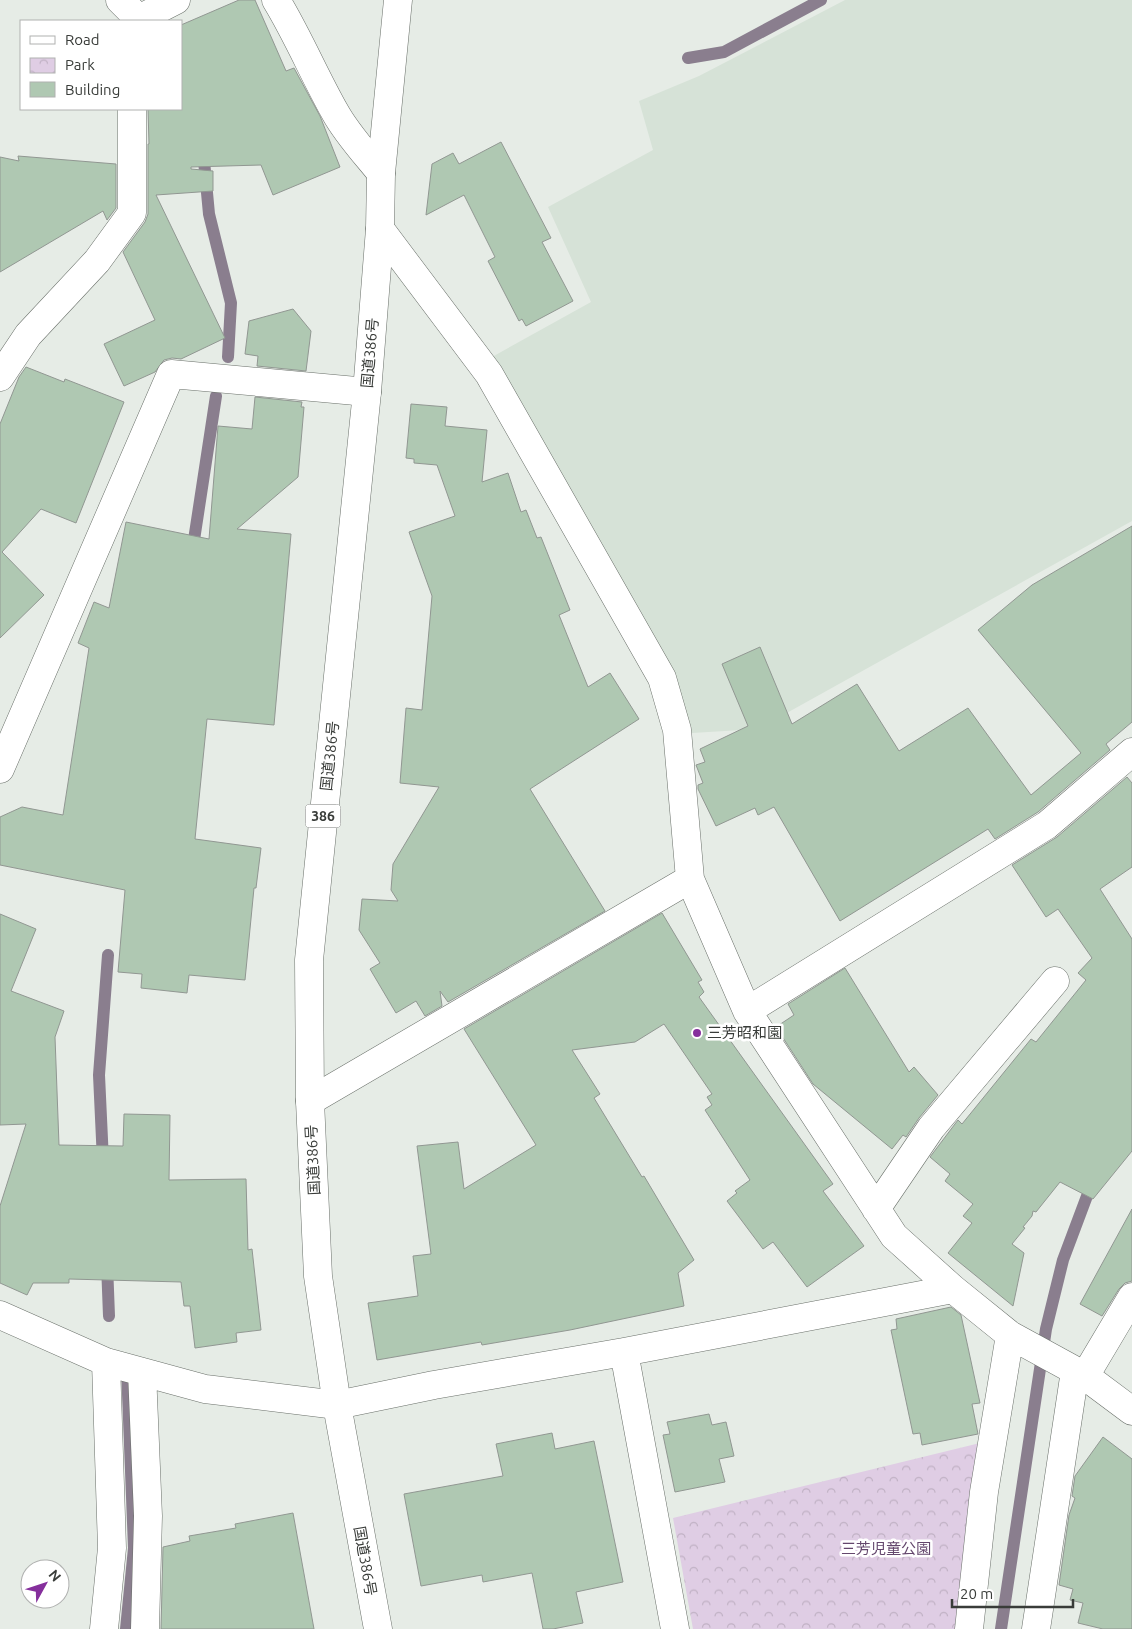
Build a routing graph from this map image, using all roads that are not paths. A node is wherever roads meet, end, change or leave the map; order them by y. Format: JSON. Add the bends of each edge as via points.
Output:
{"nodes":[{"id":1,"x":120,"y":0,"type":"edge"},
{"id":2,"x":176,"y":0,"type":"edge"},
{"id":3,"x":276,"y":0,"type":"edge"},
{"id":4,"x":398,"y":0,"type":"edge"},
{"id":5,"x":138,"y":20,"type":"edge"},
{"id":6,"x":132,"y":110,"type":"edge"},
{"id":7,"x":381,"y":173,"type":"junction"},
{"id":8,"x":380,"y":229,"type":"junction"},
{"id":9,"x":0,"y":377,"type":"edge"},
{"id":10,"x":367,"y":392,"type":"junction"},
{"id":11,"x":1132,"y":752,"type":"edge"},
{"id":12,"x":0,"y":769,"type":"edge"},
{"id":13,"x":690,"y":879,"type":"junction"},
{"id":14,"x":1055,"y":981,"type":"dead end"},
{"id":15,"x":747,"y":1011,"type":"junction"},
{"id":16,"x":310,"y":1101,"type":"junction"},
{"id":17,"x":876,"y":1209,"type":"junction"},
{"id":18,"x":953,"y":1289,"type":"junction"},
{"id":19,"x":1132,"y":1297,"type":"edge"},
{"id":20,"x":0,"y":1315,"type":"edge"},
{"id":21,"x":1010,"y":1335,"type":"junction"},
{"id":22,"x":624,"y":1352,"type":"junction"},
{"id":23,"x":106,"y":1362,"type":"junction"},
{"id":24,"x":142,"y":1372,"type":"junction"},
{"id":25,"x":1080,"y":1374,"type":"junction"},
{"id":26,"x":337,"y":1405,"type":"junction"},
{"id":27,"x":1132,"y":1411,"type":"edge"},
{"id":28,"x":104,"y":1629,"type":"edge"},
{"id":29,"x":145,"y":1629,"type":"edge"},
{"id":30,"x":378,"y":1629,"type":"edge"},
{"id":31,"x":675,"y":1629,"type":"edge"},
{"id":32,"x":969,"y":1629,"type":"edge"},
{"id":33,"x":1036,"y":1629,"type":"edge"}],
"edges":[{"from":1,"to":5,"type":"main road"},
{"from":2,"to":5,"type":"main road"},
{"from":3,"to":7,"type":"main road","via":[[336,113]]},
{"from":4,"to":7,"type":"main road","name":"国道386号","number":"386"},
{"from":6,"to":9,"type":"main road","via":[[132,213],[97,261],[28,335]]},
{"from":7,"to":8,"type":"main road","name":"国道386号","number":"386"},
{"from":8,"to":10,"type":"main road","name":"国道386号","number":"386"},
{"from":8,"to":13,"type":"main road","via":[[489,374],[662,678],[677,730]]},
{"from":10,"to":12,"type":"main road","via":[[171,374]]},
{"from":10,"to":16,"type":"main road","name":"国道386号","number":"386","via":[[309,960]]},
{"from":11,"to":15,"type":"main road","via":[[1047,825]]},
{"from":13,"to":15,"type":"main road"},
{"from":13,"to":16,"type":"main road"},
{"from":14,"to":17,"type":"main road","via":[[930,1128]]},
{"from":15,"to":17,"type":"main road"},
{"from":16,"to":26,"type":"main road","name":"国道386号","number":"386","via":[[318,1276]]},
{"from":17,"to":18,"type":"main road","via":[[894,1236]]},
{"from":18,"to":21,"type":"main road"},
{"from":18,"to":22,"type":"main road"},
{"from":19,"to":25,"type":"main road"},
{"from":20,"to":23,"type":"main road"},
{"from":21,"to":25,"type":"main road"},
{"from":21,"to":32,"type":"main road","via":[[984,1492]]},
{"from":22,"to":26,"type":"main road"},
{"from":22,"to":31,"type":"main road"},
{"from":23,"to":24,"type":"main road"},
{"from":23,"to":28,"type":"main road","via":[[112,1548]]},
{"from":24,"to":26,"type":"main road","via":[[205,1389]]},
{"from":24,"to":29,"type":"main road","via":[[148,1516]]},
{"from":25,"to":27,"type":"main road"},
{"from":25,"to":33,"type":"main road"},
{"from":26,"to":30,"type":"main road","name":"国道386号","number":"386"}]}
